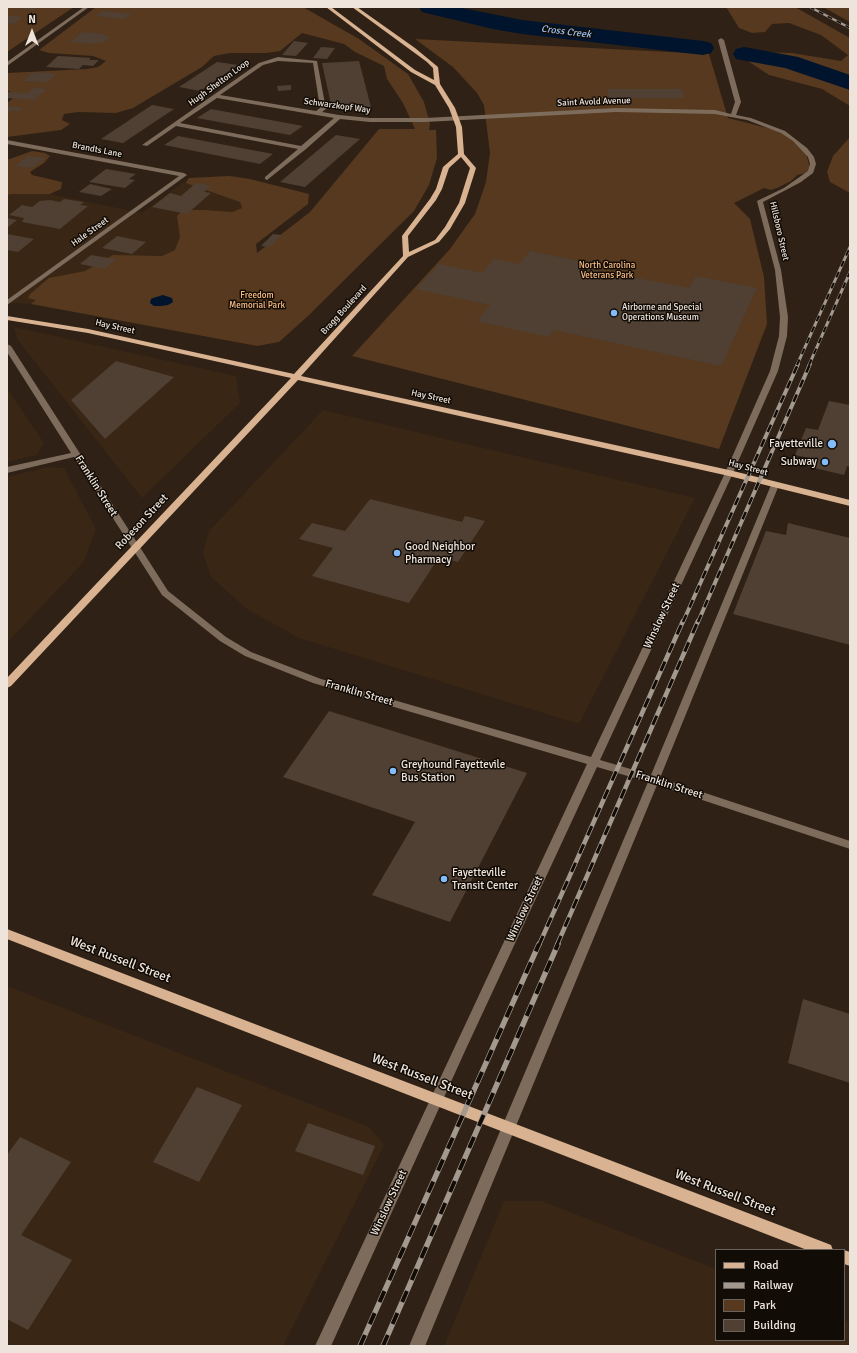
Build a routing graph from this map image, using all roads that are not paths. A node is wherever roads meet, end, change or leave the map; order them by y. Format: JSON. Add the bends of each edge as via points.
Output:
{"nodes":[{"id":1,"x":87,"y":7,"type":"edge"},
{"id":2,"x":328,"y":7,"type":"edge"},
{"id":3,"x":354,"y":7,"type":"edge"},
{"id":4,"x":721,"y":40,"type":"dead end"},
{"id":5,"x":7,"y":64,"type":"edge"},
{"id":6,"x":437,"y":84,"type":"junction"},
{"id":7,"x":217,"y":96,"type":"junction"},
{"id":8,"x":317,"y":113,"type":"junction"},
{"id":9,"x":733,"y":114,"type":"junction"},
{"id":10,"x":339,"y":117,"type":"junction"},
{"id":11,"x":456,"y":118,"type":"junction"},
{"id":12,"x":176,"y":124,"type":"junction"},
{"id":13,"x":7,"y":142,"type":"edge"},
{"id":14,"x":145,"y":145,"type":"dead end"},
{"id":15,"x":304,"y":148,"type":"junction"},
{"id":16,"x":461,"y":154,"type":"junction"},
{"id":17,"x":184,"y":176,"type":"joint"},
{"id":18,"x":267,"y":178,"type":"dead end"},
{"id":19,"x":406,"y":256,"type":"junction"},
{"id":20,"x":7,"y":303,"type":"edge"},
{"id":21,"x":7,"y":318,"type":"edge"},
{"id":22,"x":7,"y":346,"type":"edge"},
{"id":23,"x":296,"y":377,"type":"junction"},
{"id":24,"x":76,"y":454,"type":"junction"},
{"id":25,"x":7,"y":470,"type":"edge"},
{"id":26,"x":729,"y":473,"type":"junction"},
{"id":27,"x":775,"y":485,"type":"junction"},
{"id":28,"x":850,"y":503,"type":"edge"},
{"id":29,"x":134,"y":547,"type":"junction"},
{"id":30,"x":7,"y":684,"type":"edge"},
{"id":31,"x":594,"y":762,"type":"junction"},
{"id":32,"x":654,"y":780,"type":"junction"},
{"id":33,"x":850,"y":845,"type":"edge"},
{"id":34,"x":7,"y":934,"type":"edge"},
{"id":35,"x":436,"y":1100,"type":"junction"},
{"id":36,"x":508,"y":1129,"type":"junction"},
{"id":37,"x":823,"y":1249,"type":"edge"},
{"id":38,"x":323,"y":1346,"type":"edge"},
{"id":39,"x":417,"y":1346,"type":"edge"}],
"edges":[{"from":1,"to":5,"type":"street"},
{"from":2,"to":6,"type":"main road","via":[[414,71]]},
{"from":3,"to":6,"type":"main road","via":[[429,61],[436,68]]},
{"from":4,"to":9,"type":"street","via":[[738,102]]},
{"from":6,"to":11,"type":"main road"},
{"from":7,"to":8,"type":"street","name":"Schwarzkopf Way"},
{"from":7,"to":8,"type":"street","name":"Hugh Shelton Loop","via":[[261,64],[278,59],[315,62],[323,108]]},
{"from":7,"to":12,"type":"street","name":"Hugh Shelton Loop"},
{"from":8,"to":10,"type":"street","name":"Schwarzkopf Way"},
{"from":9,"to":11,"type":"street","name":"Saint Avold Avenue","via":[[616,110]]},
{"from":9,"to":26,"type":"street","name":"Hillsboro Street","via":[[783,132],[805,149],[813,164],[811,172],[786,190],[760,200],[782,292],[783,336],[774,371]]},
{"from":10,"to":11,"type":"street","name":"Schwarzkopf Way","via":[[386,120]]},
{"from":10,"to":15,"type":"street"},
{"from":11,"to":16,"type":"main road"},
{"from":12,"to":14,"type":"street","name":"Hugh Shelton Loop"},
{"from":12,"to":15,"type":"street"},
{"from":13,"to":17,"type":"street","name":"Brandts Lane"},
{"from":15,"to":18,"type":"street"},
{"from":16,"to":19,"type":"main road","via":[[446,167],[433,200],[406,236]]},
{"from":16,"to":19,"type":"main road","name":"Bragg Boulevard","via":[[473,168],[467,191],[456,215],[437,241]]},
{"from":17,"to":20,"type":"street","name":"Hale Street"},
{"from":19,"to":23,"type":"main road","name":"Bragg Boulevard"},
{"from":21,"to":23,"type":"main road","name":"Hay Street","via":[[88,331]]},
{"from":22,"to":24,"type":"street","name":"Franklin Street"},
{"from":23,"to":26,"type":"main road","name":"Hay Street"},
{"from":23,"to":29,"type":"main road","name":"Robeson Street"},
{"from":24,"to":25,"type":"street"},
{"from":24,"to":29,"type":"street","name":"Franklin Street"},
{"from":26,"to":27,"type":"main road","name":"Hay Street"},
{"from":26,"to":31,"type":"street","name":"Winslow Street"},
{"from":27,"to":28,"type":"main road","name":"Hay Street"},
{"from":27,"to":32,"type":"street"},
{"from":29,"to":30,"type":"main road","name":"Robeson Street"},
{"from":29,"to":31,"type":"street","name":"Franklin Street","via":[[165,593],[223,639],[248,654],[317,681]]},
{"from":31,"to":32,"type":"street","name":"Franklin Street"},
{"from":31,"to":35,"type":"street","name":"Winslow Street"},
{"from":32,"to":33,"type":"street","name":"Franklin Street"},
{"from":32,"to":36,"type":"street"},
{"from":34,"to":35,"type":"main road","name":"West Russell Street"},
{"from":35,"to":36,"type":"main road","name":"West Russell Street"},
{"from":35,"to":38,"type":"street","name":"Winslow Street"},
{"from":36,"to":37,"type":"main road","name":"West Russell Street"},
{"from":36,"to":39,"type":"street"}]}
